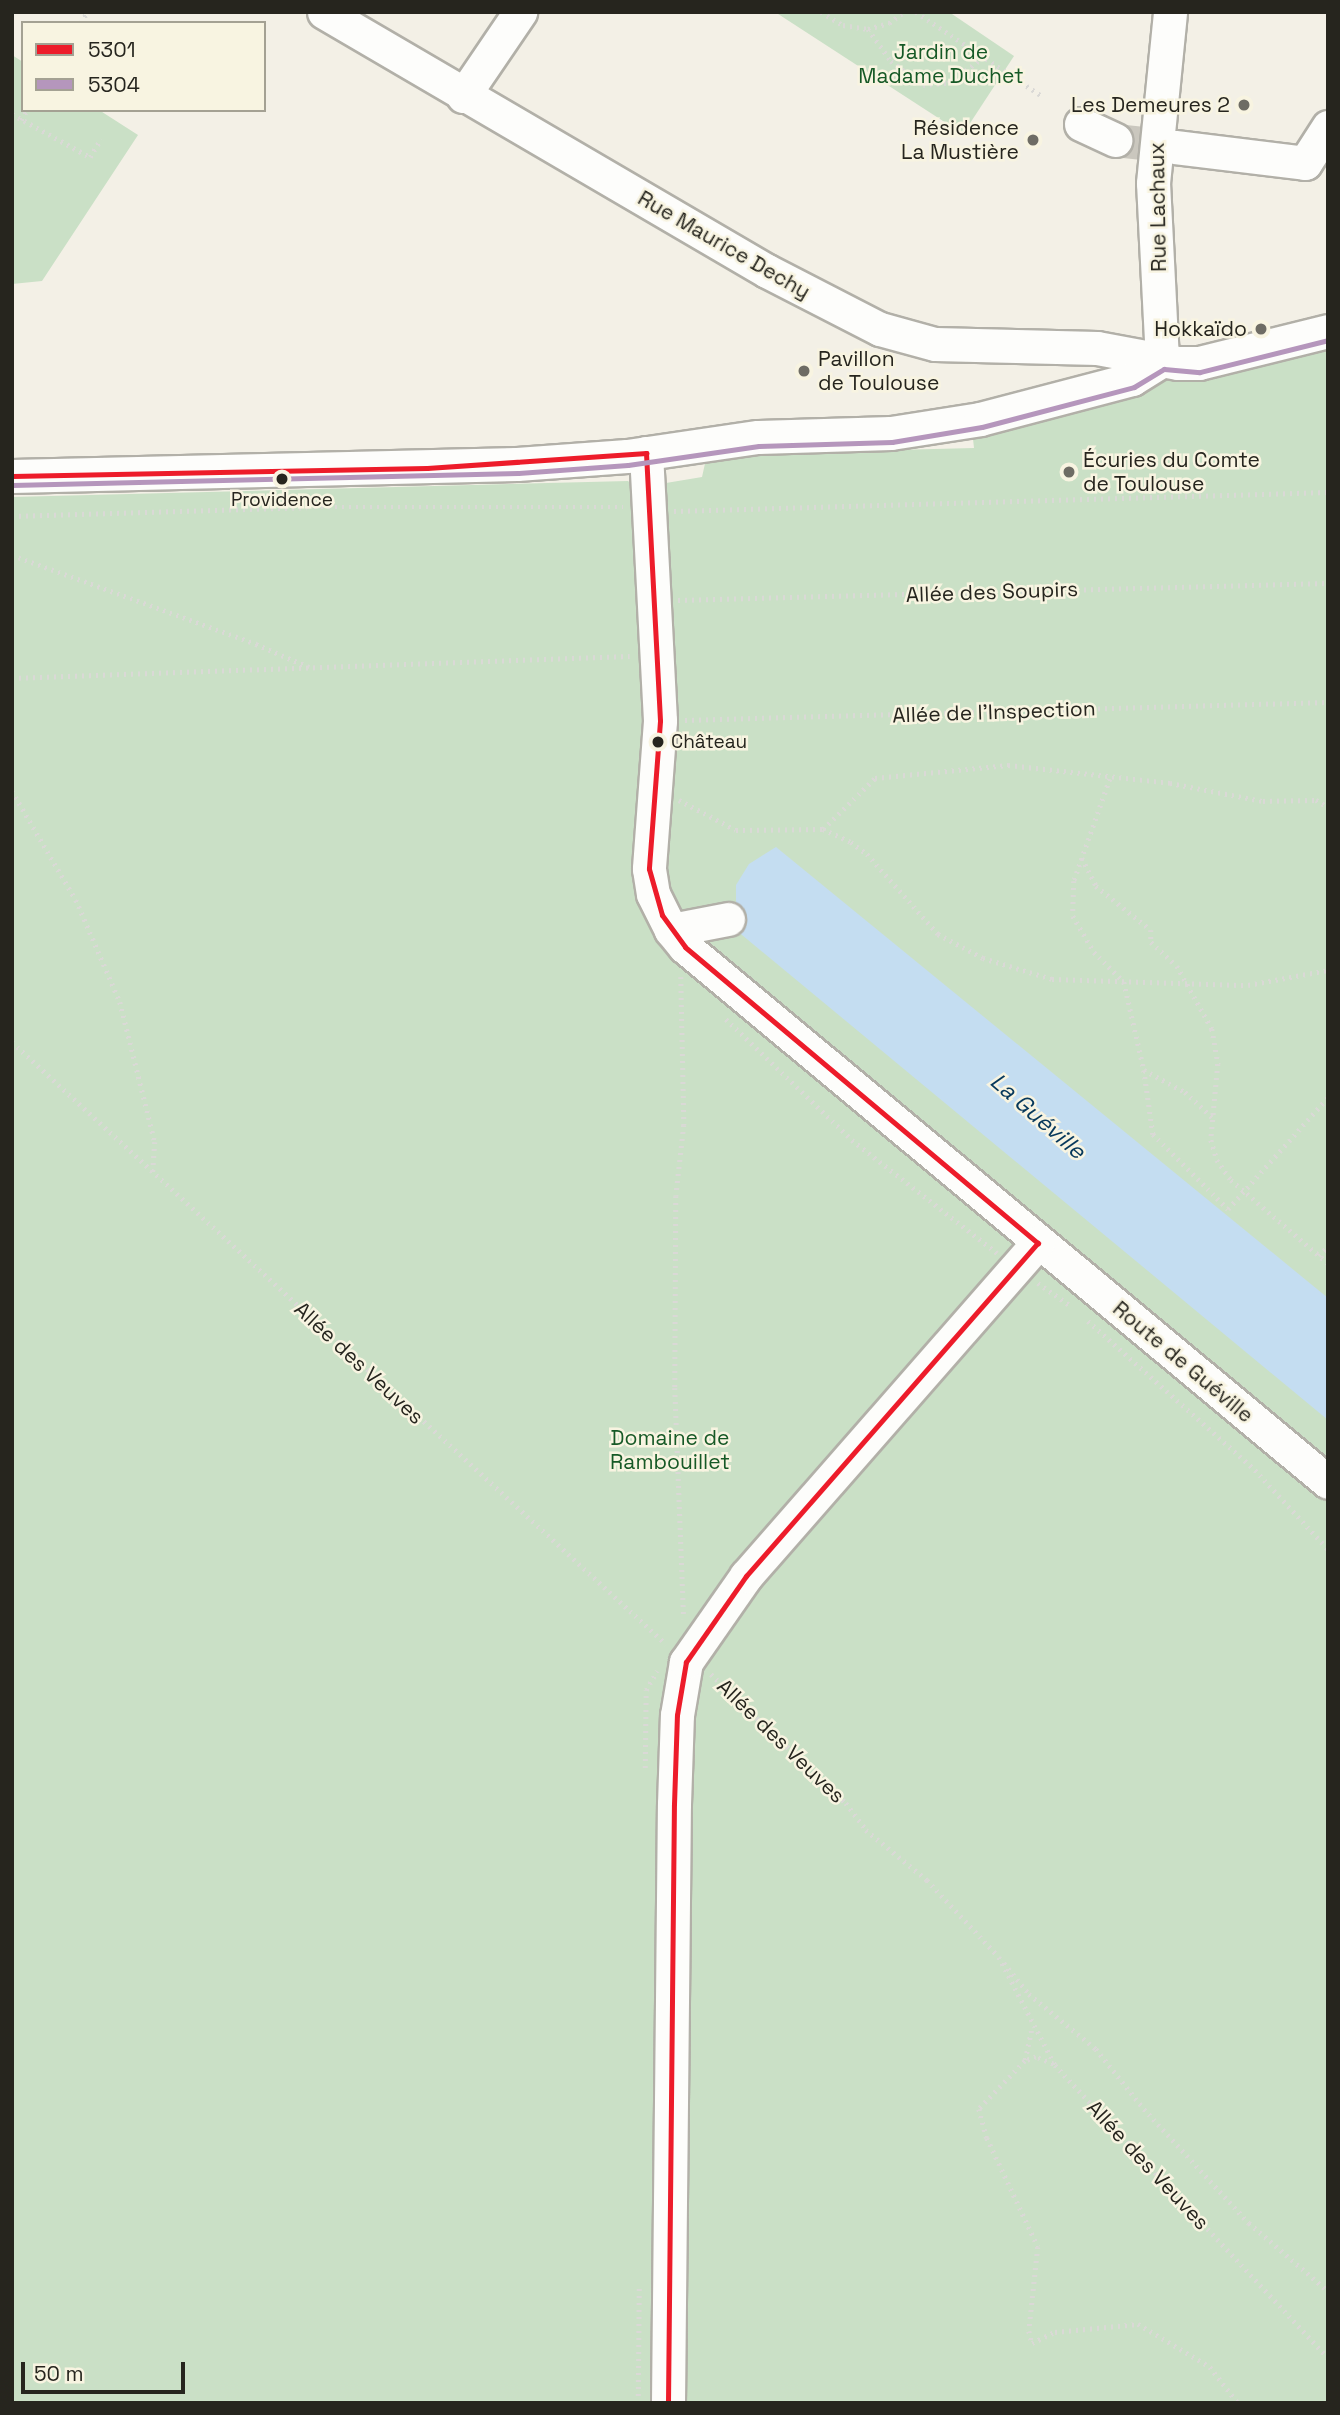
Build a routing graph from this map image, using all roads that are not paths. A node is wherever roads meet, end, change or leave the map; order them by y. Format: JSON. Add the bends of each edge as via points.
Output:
{"nodes":[{"id":1,"x":324,"y":12,"type":"edge"},
{"id":2,"x":520,"y":12,"type":"edge"},
{"id":3,"x":1170,"y":12,"type":"edge"},
{"id":4,"x":463,"y":96,"type":"junction"},
{"id":5,"x":1080,"y":124,"type":"dead end"},
{"id":6,"x":1328,"y":127,"type":"edge"},
{"id":7,"x":1147,"y":144,"type":"junction"},
{"id":8,"x":1328,"y":331,"type":"edge"},
{"id":9,"x":1162,"y":360,"type":"junction"},
{"id":10,"x":646,"y":453,"type":"junction"},
{"id":11,"x":12,"y":476,"type":"edge"},
{"id":12,"x":728,"y":919,"type":"dead end"},
{"id":13,"x":678,"y":939,"type":"junction"},
{"id":14,"x":1038,"y":1243,"type":"junction"},
{"id":15,"x":1328,"y":1482,"type":"edge"},
{"id":16,"x":668,"y":2403,"type":"edge"}],
"edges":[{"from":1,"to":4,"type":"street","name":"Rue Maurice Dechy"},
{"from":2,"to":4,"type":"street"},
{"from":3,"to":7,"type":"street","name":"Rue Lachaux"},
{"from":4,"to":9,"type":"street","name":"Rue Maurice Dechy","via":[[767,271],[880,329],[936,344],[1097,348]]},
{"from":5,"to":7,"type":"street"},
{"from":6,"to":7,"type":"street","via":[[1305,163]]},
{"from":7,"to":9,"type":"street","name":"Rue Lachaux"},
{"from":8,"to":9,"type":"street","name":"Rue Maurice Dechy","via":[[1199,363]]},
{"from":9,"to":10,"type":"street","via":[[1132,379],[980,419],[891,432],[758,437]]},
{"from":10,"to":11,"type":"street","via":[[426,468]]},
{"from":10,"to":13,"type":"street","via":[[660,720],[649,869],[653,894]]},
{"from":12,"to":13,"type":"street"},
{"from":13,"to":14,"type":"street","name":"Route de Guéville"},
{"from":14,"to":15,"type":"street","name":"Route de Guéville"},
{"from":14,"to":16,"type":"street","via":[[746,1576],[686,1661],[677,1715],[674,1804]]}]}
